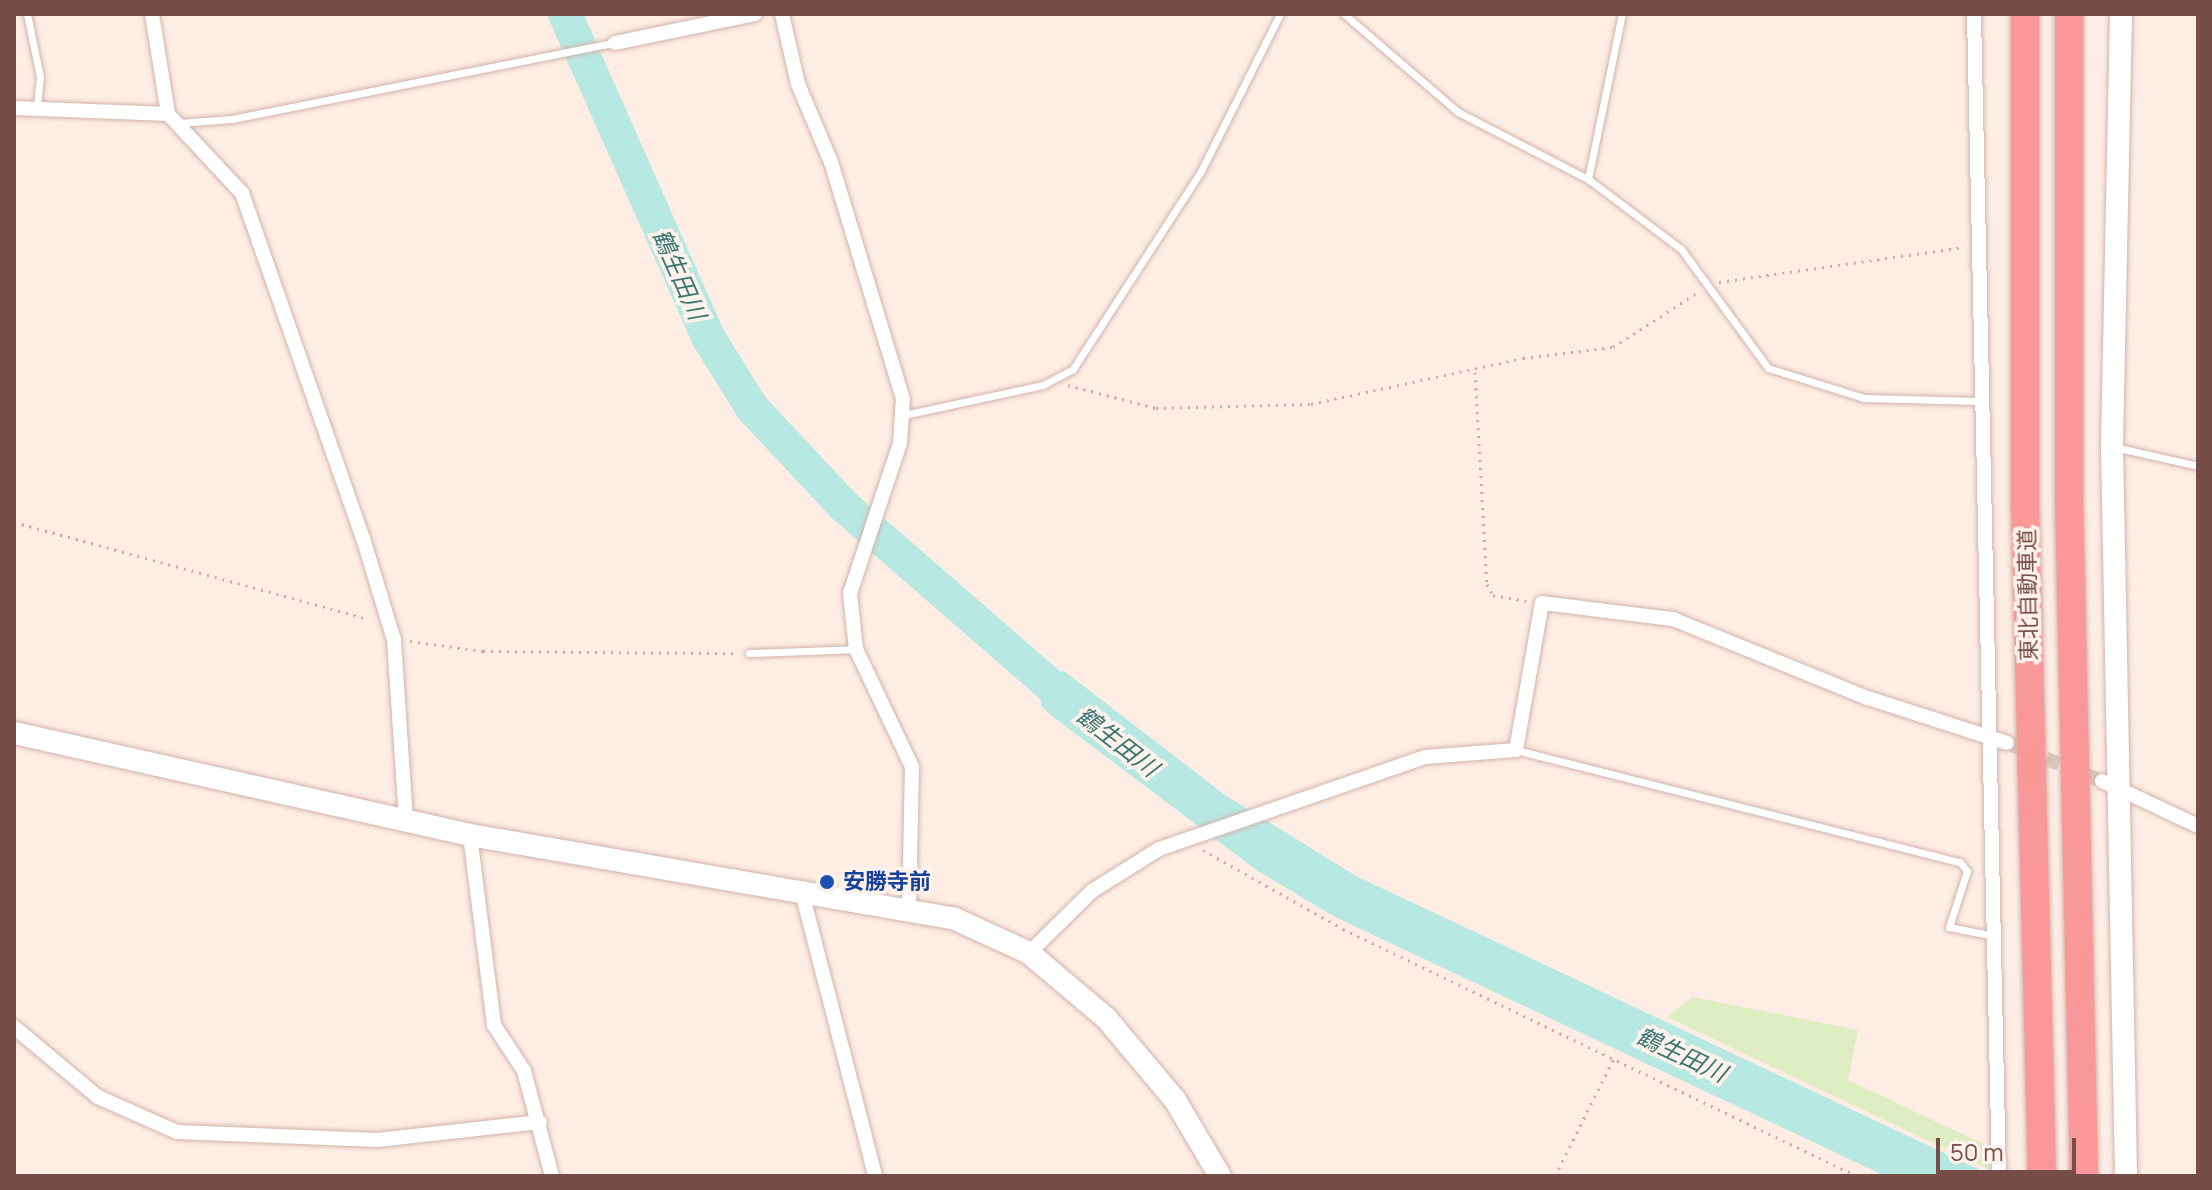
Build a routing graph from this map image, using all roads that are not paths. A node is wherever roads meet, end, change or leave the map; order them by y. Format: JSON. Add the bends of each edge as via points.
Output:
{"nodes":[{"id":1,"x":27,"y":14,"type":"edge"},
{"id":2,"x":152,"y":14,"type":"edge"},
{"id":3,"x":755,"y":14,"type":"edge"},
{"id":4,"x":782,"y":14,"type":"edge"},
{"id":5,"x":1280,"y":14,"type":"edge"},
{"id":6,"x":1344,"y":14,"type":"edge"},
{"id":7,"x":1622,"y":14,"type":"edge"},
{"id":8,"x":1974,"y":14,"type":"edge"},
{"id":9,"x":2025,"y":14,"type":"edge"},
{"id":10,"x":2069,"y":14,"type":"edge"},
{"id":11,"x":2121,"y":14,"type":"edge"},
{"id":12,"x":615,"y":43,"type":"joint"},
{"id":13,"x":14,"y":108,"type":"edge"},
{"id":14,"x":37,"y":110,"type":"junction"},
{"id":15,"x":170,"y":119,"type":"junction"},
{"id":16,"x":1588,"y":179,"type":"junction"},
{"id":17,"x":1980,"y":401,"type":"junction"},
{"id":18,"x":904,"y":415,"type":"junction"},
{"id":19,"x":2112,"y":446,"type":"junction"},
{"id":20,"x":2198,"y":466,"type":"edge"},
{"id":21,"x":856,"y":649,"type":"junction"},
{"id":22,"x":749,"y":653,"type":"road end"},
{"id":23,"x":14,"y":733,"type":"edge"},
{"id":24,"x":1984,"y":738,"type":"junction"},
{"id":25,"x":2007,"y":743,"type":"tunnel mouth"},
{"id":26,"x":1516,"y":750,"type":"junction"},
{"id":27,"x":2110,"y":785,"type":"junction"},
{"id":28,"x":406,"y":820,"type":"junction"},
{"id":29,"x":2198,"y":826,"type":"edge"},
{"id":30,"x":470,"y":835,"type":"junction"},
{"id":31,"x":801,"y":889,"type":"junction"},
{"id":32,"x":909,"y":906,"type":"junction"},
{"id":33,"x":1994,"y":936,"type":"junction"},
{"id":34,"x":1029,"y":953,"type":"junction"},
{"id":35,"x":14,"y":1027,"type":"edge"},
{"id":36,"x":540,"y":1122,"type":"junction"},
{"id":37,"x":1999,"y":1171,"type":"edge"},
{"id":38,"x":552,"y":1176,"type":"edge"},
{"id":39,"x":875,"y":1176,"type":"edge"},
{"id":40,"x":1220,"y":1176,"type":"edge"},
{"id":41,"x":2042,"y":1176,"type":"edge"},
{"id":42,"x":2084,"y":1176,"type":"edge"},
{"id":43,"x":2126,"y":1176,"type":"edge"}],
"edges":[{"from":1,"to":14,"type":"lane","via":[[40,77]]},
{"from":2,"to":15,"type":"street"},
{"from":3,"to":12,"type":"street"},
{"from":4,"to":18,"type":"street"},
{"from":5,"to":18,"type":"lane","via":[[1200,173],[1079,360],[1057,379],[932,415]]},
{"from":6,"to":16,"type":"lane","via":[[1458,112]]},
{"from":7,"to":16,"type":"lane"},
{"from":8,"to":17,"type":"street"},
{"from":9,"to":41,"type":"highway","name":"東北自動車道","via":[[2025,502]]},
{"from":10,"to":42,"type":"highway","name":"東北自動車道","via":[[2069,515]]},
{"from":11,"to":19,"type":"street"},
{"from":12,"to":15,"type":"lane","via":[[232,119]]},
{"from":13,"to":14,"type":"street"},
{"from":14,"to":15,"type":"street"},
{"from":15,"to":28,"type":"street","via":[[242,193],[389,625]]},
{"from":16,"to":17,"type":"lane","via":[[1681,249],[1768,368],[1864,398]]},
{"from":17,"to":24,"type":"street"},
{"from":18,"to":21,"type":"street","via":[[850,593]]},
{"from":19,"to":20,"type":"lane"},
{"from":19,"to":27,"type":"street"},
{"from":21,"to":22,"type":"lane"},
{"from":21,"to":32,"type":"street","via":[[910,757],[916,789]]},
{"from":23,"to":28,"type":"street"},
{"from":24,"to":25,"type":"street"},
{"from":24,"to":26,"type":"street","via":[[1673,619],[1542,603]]},
{"from":24,"to":33,"type":"street"},
{"from":26,"to":33,"type":"lane","via":[[1960,862],[1967,871],[1949,927]]},
{"from":26,"to":34,"type":"street","via":[[1425,757],[1186,840],[1120,869]]},
{"from":27,"to":29,"type":"street"},
{"from":27,"to":43,"type":"street"},
{"from":28,"to":30,"type":"street"},
{"from":30,"to":31,"type":"street"},
{"from":30,"to":36,"type":"street","via":[[494,1025],[524,1071]]},
{"from":31,"to":32,"type":"street"},
{"from":31,"to":39,"type":"street"},
{"from":32,"to":34,"type":"street"},
{"from":33,"to":37,"type":"street"},
{"from":34,"to":40,"type":"street","via":[[1145,1059]]},
{"from":35,"to":36,"type":"street","via":[[98,1097],[177,1132],[377,1140]]},
{"from":36,"to":38,"type":"street"}]}
